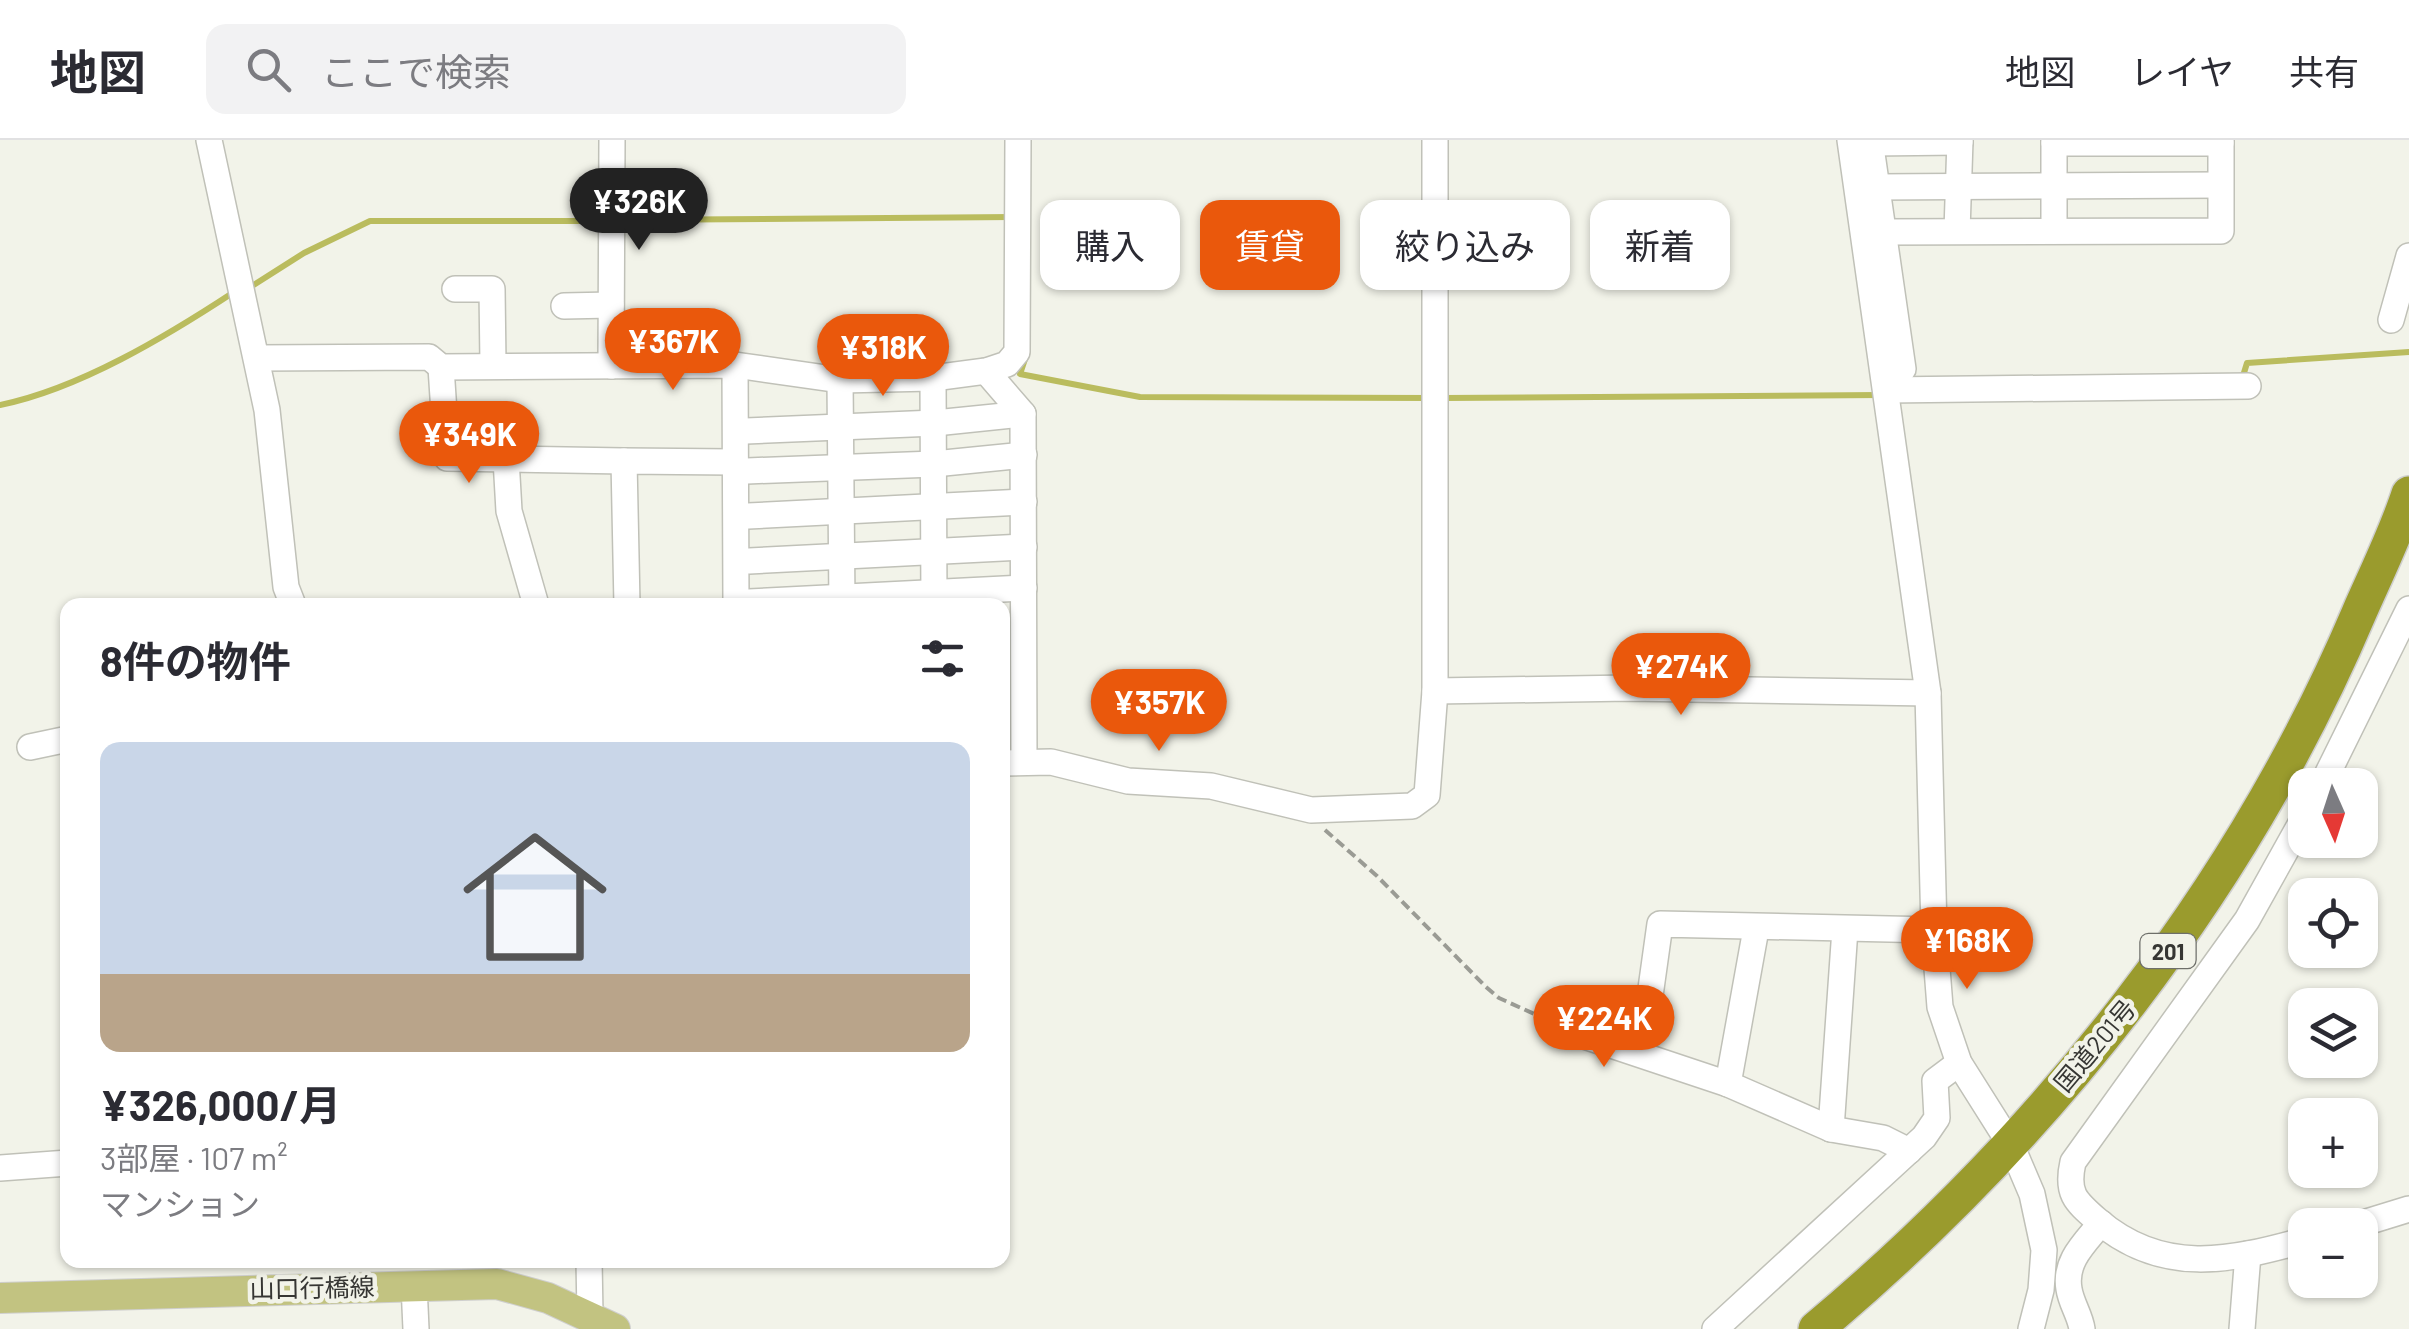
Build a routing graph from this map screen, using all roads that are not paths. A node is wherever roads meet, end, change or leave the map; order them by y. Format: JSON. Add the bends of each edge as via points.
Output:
{"nodes":[{"id":1,"x":209,"y":140,"type":"edge"},
{"id":2,"x":612,"y":140,"type":"edge"},
{"id":3,"x":1018,"y":140,"type":"edge"},
{"id":4,"x":1434,"y":140,"type":"edge"},
{"id":5,"x":1864,"y":141,"type":"edge"},
{"id":6,"x":1960,"y":141,"type":"edge"},
{"id":7,"x":2054,"y":141,"type":"edge"},
{"id":8,"x":2221,"y":141,"type":"edge"},
{"id":9,"x":1958,"y":184,"type":"junction"},
{"id":10,"x":2054,"y":184,"type":"junction"},
{"id":11,"x":2220,"y":185,"type":"junction"},
{"id":12,"x":1877,"y":187,"type":"junction"},
{"id":13,"x":1957,"y":231,"type":"junction"},
{"id":14,"x":2054,"y":231,"type":"junction"},
{"id":15,"x":1883,"y":232,"type":"junction"},
{"id":16,"x":2409,"y":256,"type":"edge"},
{"id":17,"x":455,"y":289,"type":"dead end"},
{"id":18,"x":612,"y":304,"type":"junction"},
{"id":19,"x":564,"y":306,"type":"dead end"},
{"id":20,"x":2391,"y":320,"type":"dead end"},
{"id":21,"x":258,"y":358,"type":"junction"},
{"id":22,"x":493,"y":364,"type":"junction"},
{"id":23,"x":735,"y":365,"type":"junction"},
{"id":24,"x":441,"y":366,"type":"junction"},
{"id":25,"x":611,"y":366,"type":"junction"},
{"id":26,"x":986,"y":371,"type":"junction"},
{"id":27,"x":933,"y":378,"type":"junction"},
{"id":28,"x":840,"y":380,"type":"junction"},
{"id":29,"x":1886,"y":380,"type":"junction"},
{"id":30,"x":2248,"y":386,"type":"dead end"},
{"id":31,"x":746,"y":397,"type":"dead end"},
{"id":32,"x":1023,"y":414,"type":"junction"},
{"id":33,"x":935,"y":424,"type":"junction"},
{"id":34,"x":841,"y":429,"type":"junction"},
{"id":35,"x":746,"y":431,"type":"junction"},
{"id":36,"x":1024,"y":456,"type":"junction"},
{"id":37,"x":506,"y":460,"type":"junction"},
{"id":38,"x":624,"y":461,"type":"junction"},
{"id":39,"x":934,"y":464,"type":"junction"},
{"id":40,"x":740,"y":467,"type":"junction"},
{"id":41,"x":841,"y":468,"type":"junction"},
{"id":42,"x":2409,"y":494,"type":"edge"},
{"id":43,"x":1024,"y":502,"type":"junction"},
{"id":44,"x":935,"y":509,"type":"junction"},
{"id":45,"x":842,"y":513,"type":"junction"},
{"id":46,"x":748,"y":516,"type":"junction"},
{"id":47,"x":1024,"y":547,"type":"junction"},
{"id":48,"x":934,"y":553,"type":"junction"},
{"id":49,"x":842,"y":558,"type":"junction"},
{"id":50,"x":748,"y":561,"type":"junction"},
{"id":51,"x":1024,"y":588,"type":"junction"},
{"id":52,"x":290,"y":598,"type":"edge"},
{"id":53,"x":534,"y":598,"type":"edge"},
{"id":54,"x":628,"y":598,"type":"edge"},
{"id":55,"x":745,"y":598,"type":"edge"},
{"id":56,"x":745,"y":598,"type":"edge"},
{"id":57,"x":842,"y":598,"type":"edge"},
{"id":58,"x":934,"y":598,"type":"edge"},
{"id":59,"x":942,"y":598,"type":"edge"},
{"id":60,"x":2409,"y":609,"type":"edge"},
{"id":61,"x":1013,"y":627,"type":"edge"},
{"id":62,"x":1013,"y":669,"type":"edge"},
{"id":63,"x":1435,"y":691,"type":"junction"},
{"id":64,"x":1928,"y":693,"type":"junction"},
{"id":65,"x":1013,"y":712,"type":"edge"},
{"id":66,"x":60,"y":741,"type":"edge"},
{"id":67,"x":30,"y":747,"type":"dead end"},
{"id":68,"x":1013,"y":762,"type":"edge"},
{"id":69,"x":2330,"y":768,"type":"edge"},
{"id":70,"x":2288,"y":846,"type":"edge"},
{"id":71,"x":1756,"y":929,"type":"junction"},
{"id":72,"x":1844,"y":930,"type":"junction"},
{"id":73,"x":1934,"y":930,"type":"junction"},
{"id":74,"x":1582,"y":1035,"type":"road end"},
{"id":75,"x":1642,"y":1053,"type":"junction"},
{"id":76,"x":1959,"y":1063,"type":"junction"},
{"id":77,"x":1728,"y":1084,"type":"junction"},
{"id":78,"x":1831,"y":1129,"type":"junction"},
{"id":79,"x":2012,"y":1147,"type":"junction"},
{"id":80,"x":1908,"y":1151,"type":"junction"},
{"id":81,"x":60,"y":1164,"type":"edge"},
{"id":82,"x":0,"y":1168,"type":"edge"},
{"id":83,"x":2409,"y":1210,"type":"edge"},
{"id":84,"x":2378,"y":1219,"type":"edge"},
{"id":85,"x":2101,"y":1223,"type":"junction"},
{"id":86,"x":2288,"y":1244,"type":"edge"},
{"id":87,"x":2248,"y":1254,"type":"junction"},
{"id":88,"x":591,"y":1268,"type":"edge"},
{"id":89,"x":414,"y":1285,"type":"junction"},
{"id":90,"x":0,"y":1298,"type":"edge"},
{"id":91,"x":603,"y":1322,"type":"edge"},
{"id":92,"x":416,"y":1329,"type":"edge"},
{"id":93,"x":1714,"y":1329,"type":"edge"},
{"id":94,"x":1816,"y":1329,"type":"edge"},
{"id":95,"x":2030,"y":1329,"type":"edge"},
{"id":96,"x":2082,"y":1329,"type":"edge"},
{"id":97,"x":2242,"y":1329,"type":"edge"}],
"edges":[{"from":1,"to":21,"type":"street"},
{"from":2,"to":18,"type":"street"},
{"from":3,"to":26,"type":"street","via":[[1017,352],[1007,364]]},
{"from":4,"to":63,"type":"street"},
{"from":5,"to":6,"type":"street"},
{"from":5,"to":12,"type":"street"},
{"from":5,"to":29,"type":"street"},
{"from":6,"to":9,"type":"street"},
{"from":7,"to":8,"type":"street"},
{"from":7,"to":10,"type":"street"},
{"from":8,"to":11,"type":"street"},
{"from":9,"to":10,"type":"street"},
{"from":9,"to":12,"type":"street"},
{"from":9,"to":13,"type":"street"},
{"from":10,"to":11,"type":"street"},
{"from":10,"to":14,"type":"street"},
{"from":11,"to":14,"type":"street","via":[[2221,231]]},
{"from":12,"to":15,"type":"street"},
{"from":13,"to":14,"type":"street"},
{"from":13,"to":15,"type":"street"},
{"from":15,"to":29,"type":"street","via":[[1903,369]]},
{"from":16,"to":20,"type":"street"},
{"from":17,"to":22,"type":"street","via":[[492,289]]},
{"from":18,"to":19,"type":"street"},
{"from":18,"to":25,"type":"street"},
{"from":21,"to":24,"type":"street","via":[[429,357]]},
{"from":21,"to":52,"type":"street"},
{"from":22,"to":24,"type":"street"},
{"from":22,"to":25,"type":"street"},
{"from":23,"to":25,"type":"street"},
{"from":23,"to":28,"type":"street"},
{"from":23,"to":40,"type":"street"},
{"from":24,"to":37,"type":"street","via":[[447,458]]},
{"from":26,"to":27,"type":"street"},
{"from":26,"to":32,"type":"street"},
{"from":27,"to":28,"type":"street"},
{"from":27,"to":33,"type":"street"},
{"from":28,"to":34,"type":"street"},
{"from":29,"to":30,"type":"street"},
{"from":29,"to":64,"type":"street"},
{"from":31,"to":35,"type":"street"},
{"from":32,"to":33,"type":"street"},
{"from":32,"to":36,"type":"street"},
{"from":33,"to":34,"type":"street"},
{"from":33,"to":39,"type":"street"},
{"from":34,"to":35,"type":"street"},
{"from":34,"to":41,"type":"street"},
{"from":35,"to":40,"type":"street"},
{"from":36,"to":39,"type":"street"},
{"from":36,"to":43,"type":"street"},
{"from":37,"to":38,"type":"street"},
{"from":37,"to":53,"type":"street","via":[[509,511]]},
{"from":38,"to":40,"type":"street"},
{"from":38,"to":54,"type":"street"},
{"from":39,"to":41,"type":"street"},
{"from":39,"to":44,"type":"street"},
{"from":40,"to":41,"type":"street"},
{"from":40,"to":46,"type":"street"},
{"from":40,"to":55,"type":"street"},
{"from":41,"to":45,"type":"street"},
{"from":42,"to":79,"type":"highway","name":"国道201号","number":"201","via":[[2304,732],[2220,876],[2140,992]]},
{"from":43,"to":44,"type":"street"},
{"from":43,"to":47,"type":"street"},
{"from":44,"to":45,"type":"street"},
{"from":44,"to":48,"type":"street"},
{"from":45,"to":46,"type":"street"},
{"from":45,"to":49,"type":"street"},
{"from":46,"to":50,"type":"street"},
{"from":47,"to":48,"type":"street"},
{"from":47,"to":51,"type":"street"},
{"from":48,"to":49,"type":"street"},
{"from":48,"to":58,"type":"street"},
{"from":49,"to":50,"type":"street"},
{"from":49,"to":57,"type":"street"},
{"from":50,"to":56,"type":"street"},
{"from":51,"to":59,"type":"street"},
{"from":51,"to":61,"type":"street"},
{"from":60,"to":69,"type":"street"},
{"from":61,"to":62,"type":"street"},
{"from":62,"to":65,"type":"street"},
{"from":63,"to":64,"type":"street"},
{"from":63,"to":68,"type":"street","via":[[1427,795],[1412,806],[1311,810],[1211,786],[1128,781],[1051,762]]},
{"from":64,"to":73,"type":"street"},
{"from":65,"to":68,"type":"street"},
{"from":66,"to":67,"type":"street"},
{"from":70,"to":85,"type":"street","via":[[2247,920],[2073,1162],[2072,1198]]},
{"from":71,"to":72,"type":"street"},
{"from":71,"to":75,"type":"street","via":[[1660,924]]},
{"from":71,"to":77,"type":"street"},
{"from":72,"to":73,"type":"street"},
{"from":72,"to":78,"type":"street"},
{"from":73,"to":76,"type":"street","via":[[1940,1007]]},
{"from":74,"to":75,"type":"street"},
{"from":75,"to":77,"type":"street"},
{"from":76,"to":79,"type":"street"},
{"from":76,"to":80,"type":"street","via":[[1935,1081],[1937,1118]]},
{"from":77,"to":78,"type":"street"},
{"from":78,"to":80,"type":"street","via":[[1883,1138]]},
{"from":79,"to":94,"type":"highway","name":"国道201号","number":"201"},
{"from":79,"to":95,"type":"street","via":[[2032,1194],[2044,1250]]},
{"from":80,"to":93,"type":"street"},
{"from":81,"to":82,"type":"street"},
{"from":83,"to":84,"type":"street"},
{"from":85,"to":87,"type":"street","via":[[2163,1256]]},
{"from":85,"to":96,"type":"street","via":[[2068,1272]]},
{"from":86,"to":87,"type":"street"},
{"from":87,"to":97,"type":"street"},
{"from":88,"to":91,"type":"street"},
{"from":89,"to":90,"type":"main road","name":"山口行橋線"},
{"from":89,"to":91,"type":"main road","name":"山口行橋線","via":[[497,1284]]},
{"from":89,"to":92,"type":"street"}]}
